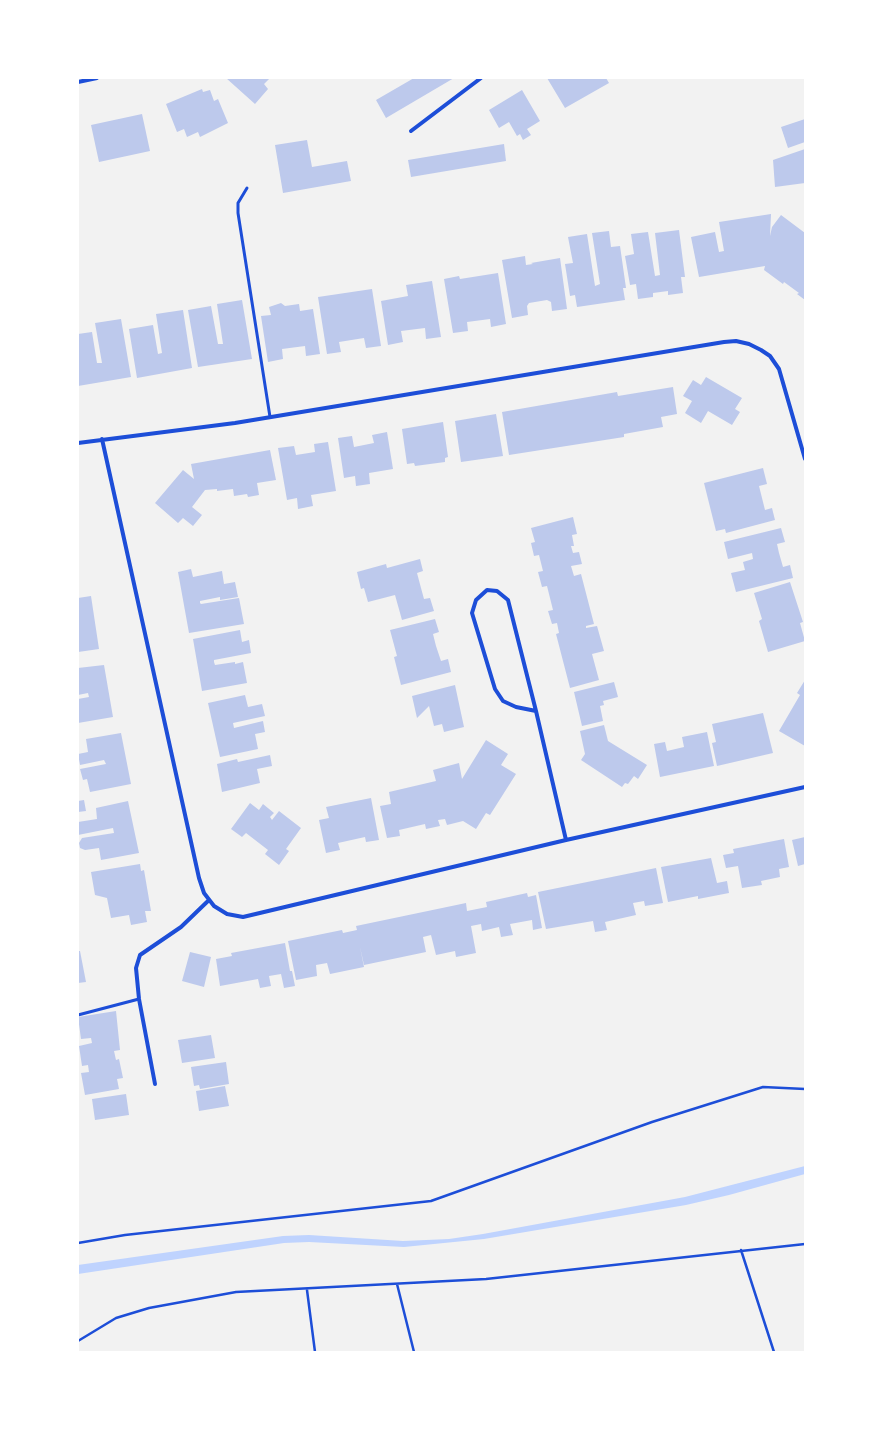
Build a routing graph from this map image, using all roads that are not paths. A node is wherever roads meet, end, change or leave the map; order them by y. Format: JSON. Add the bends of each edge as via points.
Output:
{"nodes":[{"id":1,"x":97,"y":78,"type":"edge"},
{"id":2,"x":481,"y":78,"type":"edge"},
{"id":3,"x":78,"y":82,"type":"edge"},
{"id":4,"x":411,"y":131,"type":"dead end"},
{"id":5,"x":247,"y":188,"type":"dead end"},
{"id":6,"x":270,"y":417,"type":"junction"},
{"id":7,"x":102,"y":439,"type":"junction"},
{"id":8,"x":78,"y":443,"type":"edge"},
{"id":9,"x":805,"y":459,"type":"edge"},
{"id":10,"x":536,"y":711,"type":"junction"},
{"id":11,"x":805,"y":787,"type":"edge"},
{"id":12,"x":566,"y":840,"type":"junction"},
{"id":13,"x":209,"y":900,"type":"junction"},
{"id":14,"x":139,"y":999,"type":"junction"},
{"id":15,"x":78,"y":1014,"type":"edge"},
{"id":16,"x":155,"y":1084,"type":"dead end"}],
"edges":[{"from":1,"to":3,"type":"street"},
{"from":2,"to":4,"type":"street"},
{"from":5,"to":6,"type":"lane","via":[[238,202],[238,213]]},
{"from":6,"to":7,"type":"street"},
{"from":6,"to":9,"type":"street","via":[[736,342],[749,344],[761,350],[770,356],[779,369]]},
{"from":7,"to":8,"type":"street"},
{"from":7,"to":13,"type":"street","via":[[199,878]]},
{"from":10,"to":10,"type":"street","via":[[508,600],[497,591],[487,590],[476,600],[472,613],[495,689],[503,701]]},
{"from":10,"to":12,"type":"street"},
{"from":11,"to":12,"type":"street"},
{"from":12,"to":13,"type":"street","via":[[242,917],[227,914]]},
{"from":13,"to":14,"type":"street","via":[[181,927],[140,955],[136,968]]},
{"from":14,"to":15,"type":"lane"},
{"from":14,"to":16,"type":"street"}]}
